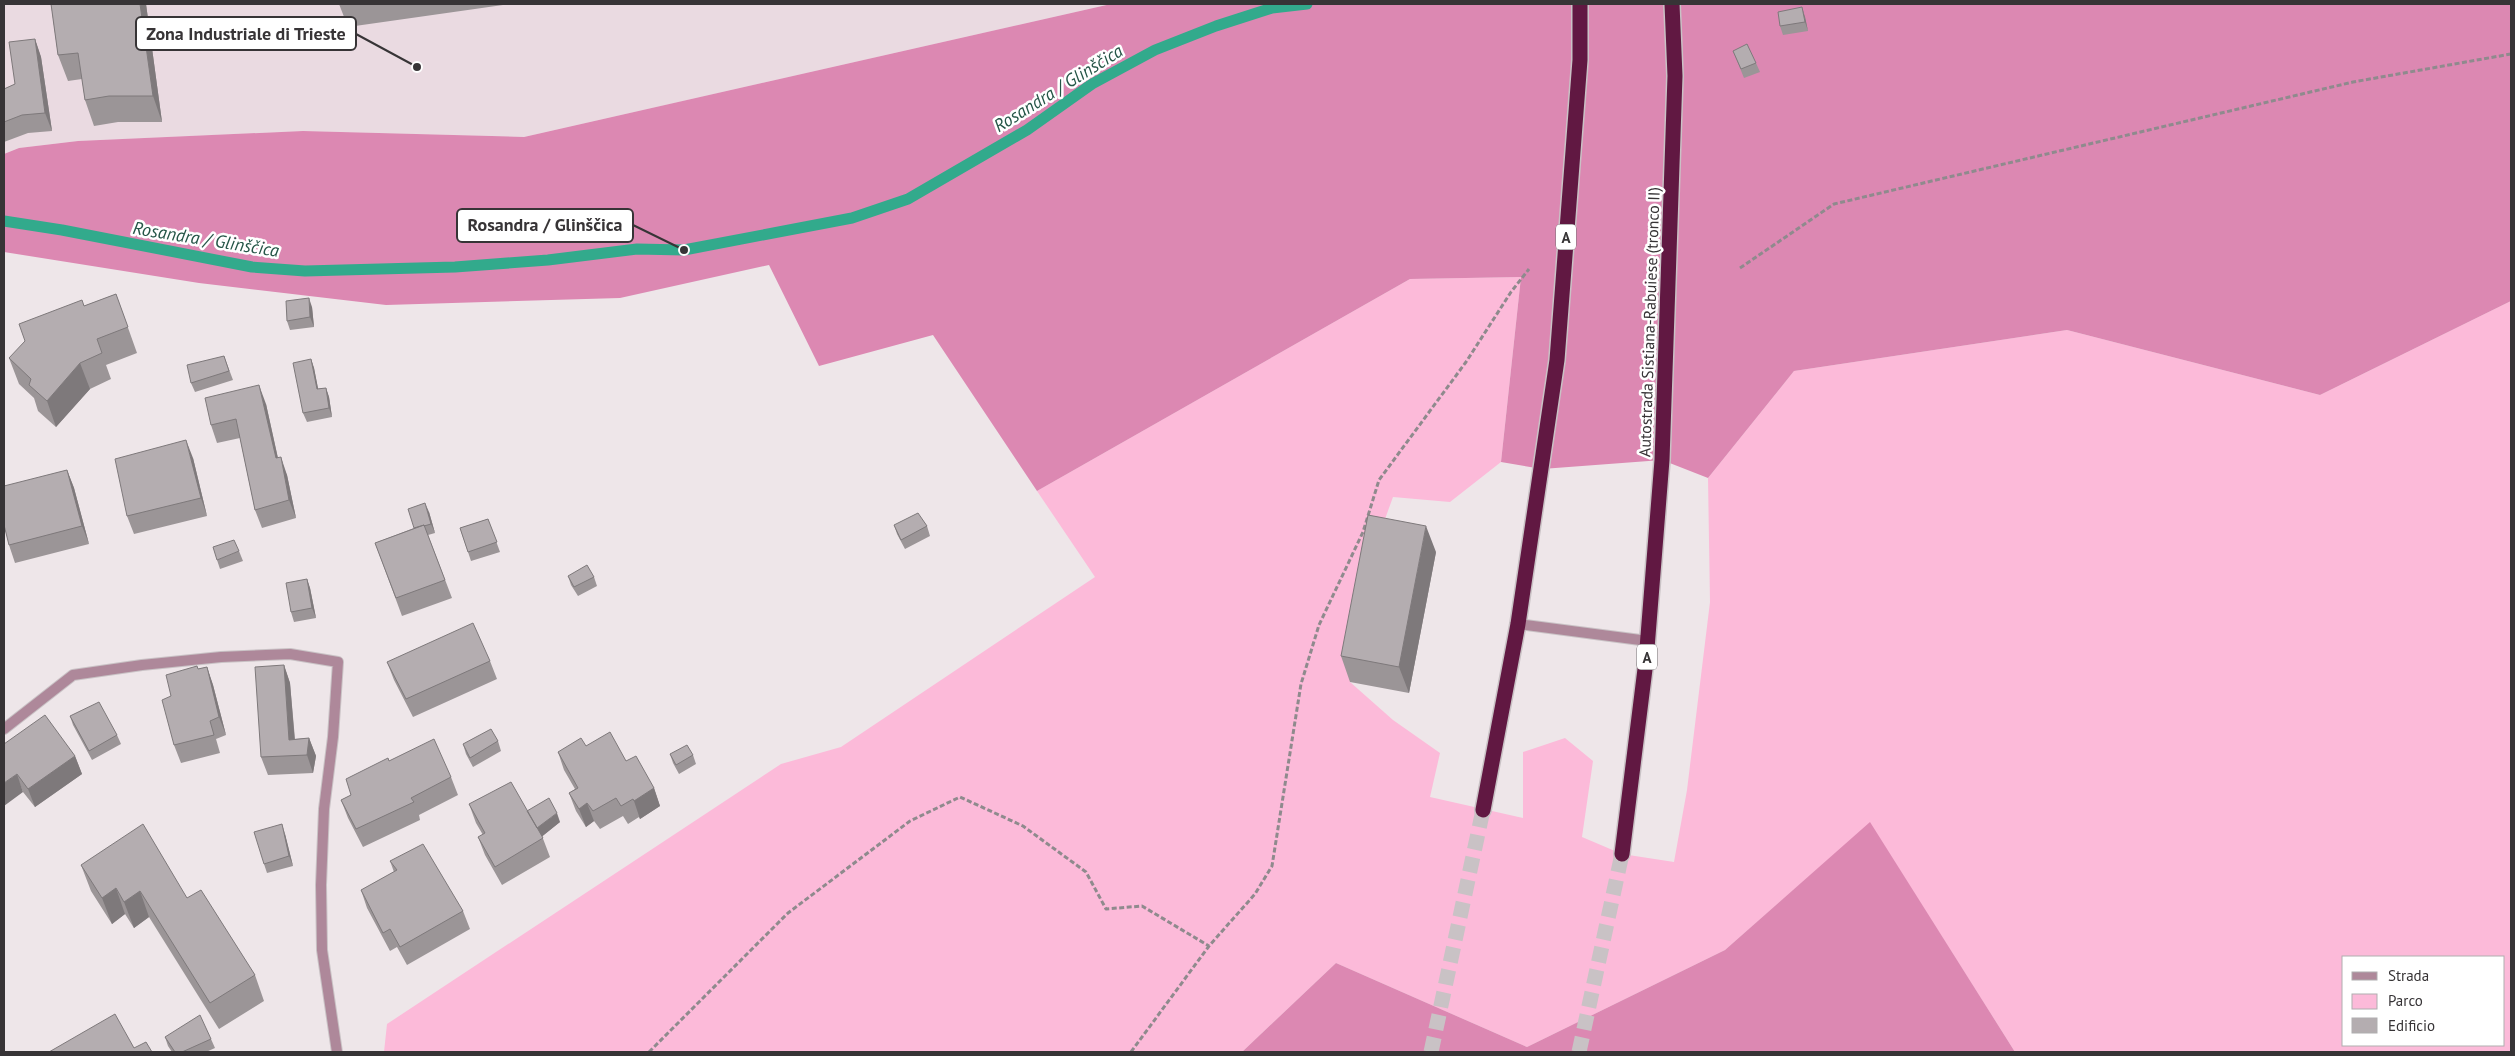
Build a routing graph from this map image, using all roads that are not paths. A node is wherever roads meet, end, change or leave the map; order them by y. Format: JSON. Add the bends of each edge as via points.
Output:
{"nodes":[{"id":1,"x":1580,"y":4,"type":"edge"},
{"id":2,"x":1672,"y":4,"type":"edge"},
{"id":3,"x":1518,"y":624,"type":"junction"},
{"id":4,"x":1648,"y":641,"type":"junction"},
{"id":5,"x":4,"y":729,"type":"edge"},
{"id":6,"x":1483,"y":810,"type":"tunnel mouth"},
{"id":7,"x":1622,"y":854,"type":"tunnel mouth"},
{"id":8,"x":338,"y":1052,"type":"edge"}],
"edges":[{"from":1,"to":3,"type":"highway","number":"A","via":[[1580,60],[1557,360]]},
{"from":2,"to":4,"type":"highway","name":"Autostrada Sistiana-Rabuiese (tronco II)","number":"A","via":[[1675,76],[1662,460]]},
{"from":3,"to":4,"type":"street"},
{"from":3,"to":6,"type":"highway","number":"A"},
{"from":4,"to":7,"type":"highway","name":"Autostrada Sistiana-Rabuiese (tronco II)","number":"A"},
{"from":5,"to":8,"type":"street","via":[[73,675],[221,657],[290,654],[338,662],[324,809],[321,885],[322,950]]}]}
